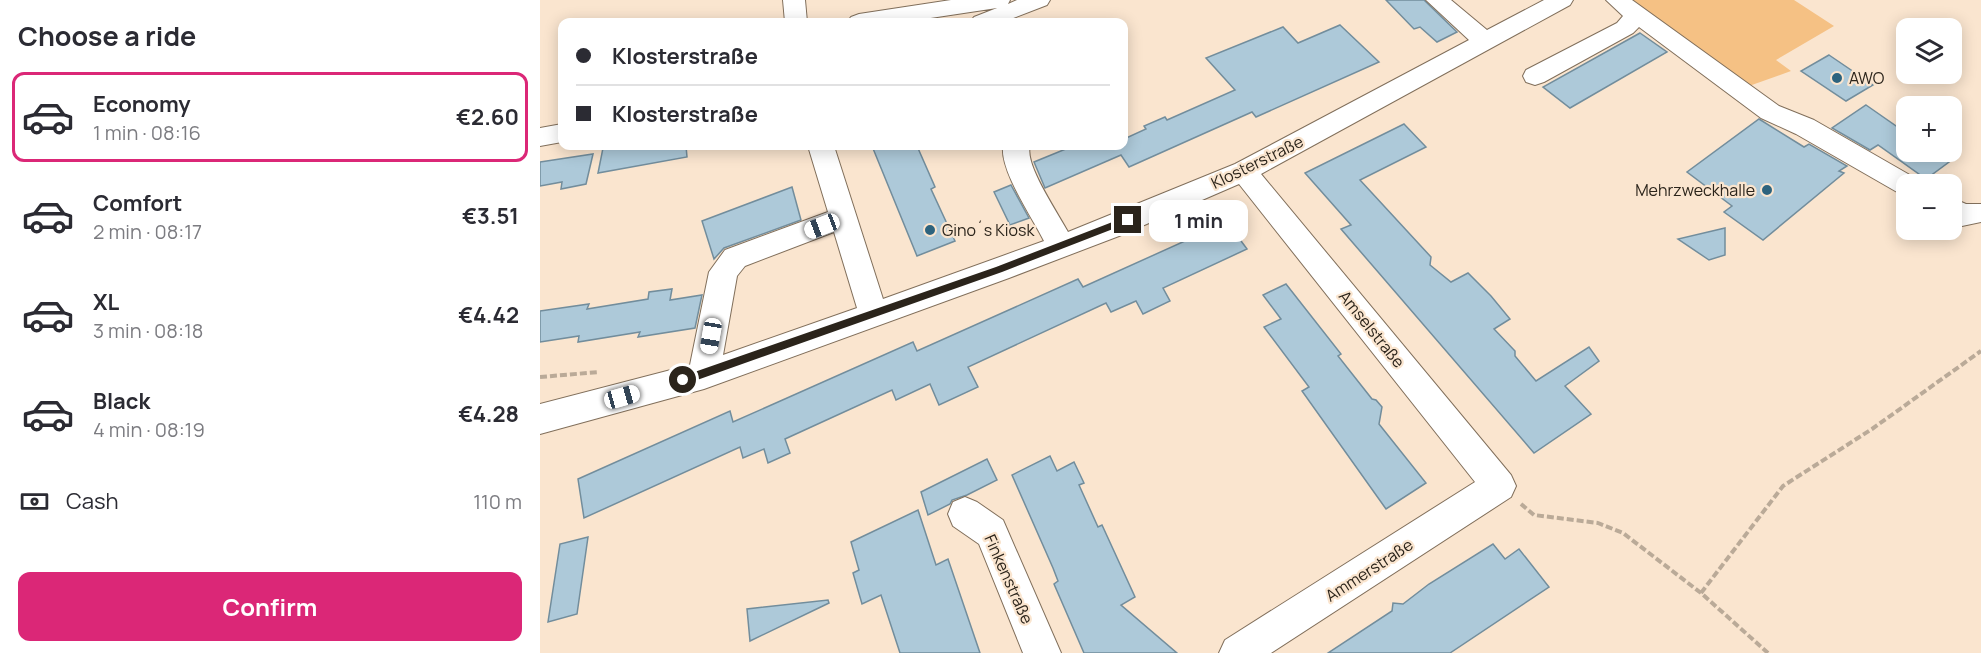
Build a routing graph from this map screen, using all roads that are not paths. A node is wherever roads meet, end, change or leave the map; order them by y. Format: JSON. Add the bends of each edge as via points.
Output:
{"nodes":[{"id":1,"x":794,"y":0,"type":"edge"},
{"id":2,"x":999,"y":0,"type":"edge"},
{"id":3,"x":1038,"y":0,"type":"edge"},
{"id":4,"x":1437,"y":0,"type":"edge"},
{"id":5,"x":1562,"y":0,"type":"edge"},
{"id":6,"x":942,"y":5,"type":"edge"},
{"id":7,"x":1627,"y":7,"type":"edge"},
{"id":8,"x":796,"y":18,"type":"edge"},
{"id":9,"x":879,"y":18,"type":"edge"},
{"id":10,"x":994,"y":18,"type":"edge"},
{"id":11,"x":1486,"y":42,"type":"junction"},
{"id":12,"x":1535,"y":76,"type":"dead end"},
{"id":13,"x":558,"y":134,"type":"edge"},
{"id":14,"x":540,"y":137,"type":"edge"},
{"id":15,"x":822,"y":150,"type":"edge"},
{"id":16,"x":1015,"y":150,"type":"edge"},
{"id":17,"x":1244,"y":171,"type":"junction"},
{"id":18,"x":1896,"y":179,"type":"edge"},
{"id":19,"x":844,"y":218,"type":"junction"},
{"id":20,"x":1061,"y":246,"type":"junction"},
{"id":21,"x":873,"y":313,"type":"junction"},
{"id":22,"x":704,"y":375,"type":"junction"},
{"id":23,"x":540,"y":419,"type":"edge"},
{"id":24,"x":1499,"y":486,"type":"joint"},
{"id":25,"x":965,"y":514,"type":"dead end"},
{"id":26,"x":1042,"y":653,"type":"edge"},
{"id":27,"x":1238,"y":653,"type":"edge"}],
"edges":[{"from":1,"to":8,"type":"street"},
{"from":2,"to":6,"type":"street"},
{"from":3,"to":10,"type":"street"},
{"from":4,"to":11,"type":"street"},
{"from":5,"to":11,"type":"street","name":"Klosterstraße"},
{"from":6,"to":9,"type":"street"},
{"from":7,"to":12,"type":"street","via":[[1625,28]]},
{"from":7,"to":18,"type":"street","via":[[1770,112],[1805,127]]},
{"from":11,"to":17,"type":"street","name":"Klosterstraße"},
{"from":13,"to":14,"type":"street"},
{"from":15,"to":19,"type":"street"},
{"from":16,"to":20,"type":"street","via":[[1020,174]]},
{"from":17,"to":20,"type":"street","name":"Klosterstraße"},
{"from":17,"to":24,"type":"street","name":"Amselstraße"},
{"from":19,"to":21,"type":"street"},
{"from":19,"to":22,"type":"street","via":[[735,258],[727,265]]},
{"from":20,"to":21,"type":"street","name":"Klosterstraße"},
{"from":21,"to":22,"type":"street","name":"Klosterstraße"},
{"from":22,"to":23,"type":"street","name":"Klosterstraße"},
{"from":24,"to":27,"type":"street","name":"Ammerstraße"},
{"from":25,"to":26,"type":"street","name":"Finkenstraße","via":[[991,532]]}]}
